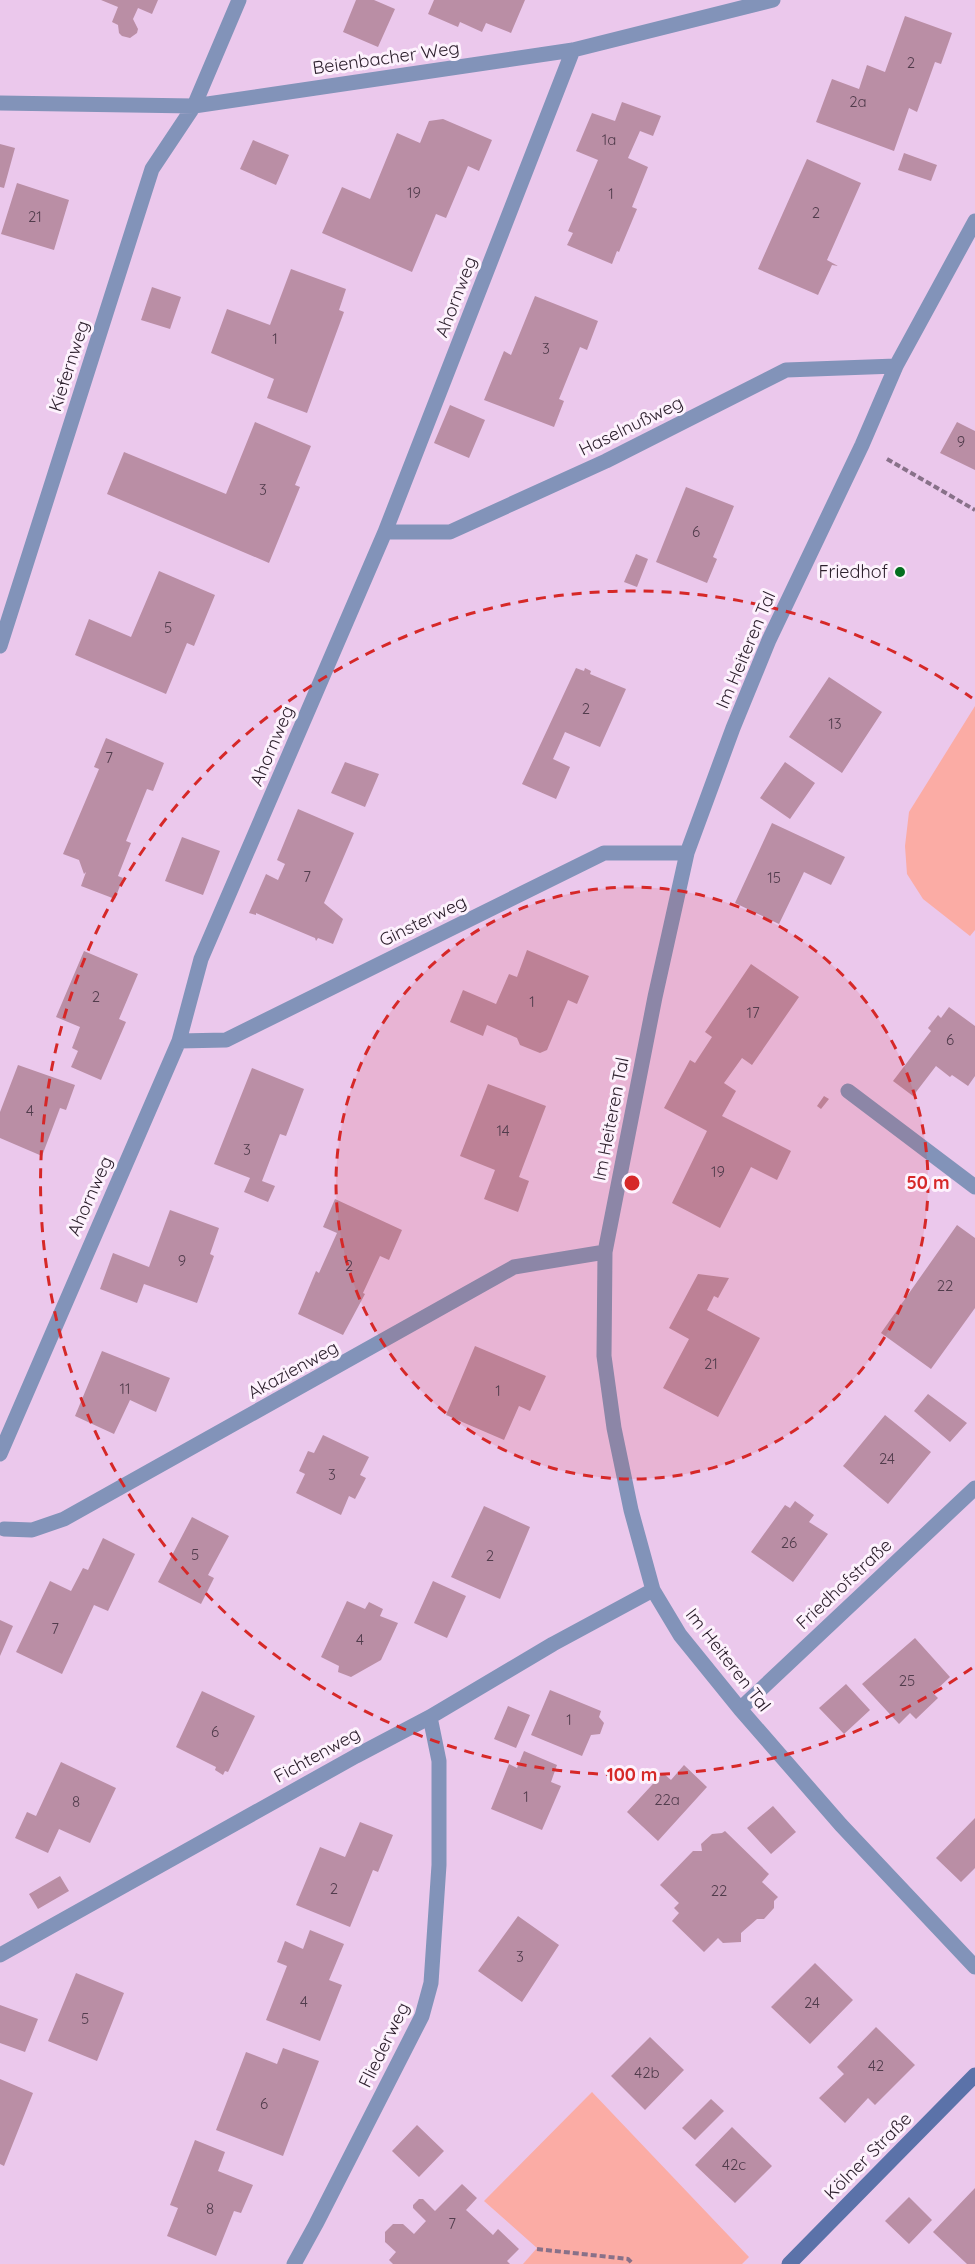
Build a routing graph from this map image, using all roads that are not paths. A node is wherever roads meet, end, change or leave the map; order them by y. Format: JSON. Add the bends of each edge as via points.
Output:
{"nodes":[{"id":1,"x":239,"y":0,"type":"edge"},
{"id":2,"x":772,"y":0,"type":"edge"},
{"id":3,"x":573,"y":50,"type":"junction"},
{"id":4,"x":0,"y":104,"type":"edge"},
{"id":5,"x":194,"y":106,"type":"junction"},
{"id":6,"x":975,"y":221,"type":"edge"},
{"id":7,"x":896,"y":366,"type":"junction"},
{"id":8,"x":385,"y":532,"type":"junction"},
{"id":9,"x":0,"y":646,"type":"edge"},
{"id":10,"x":687,"y":853,"type":"junction"},
{"id":11,"x":179,"y":1041,"type":"junction"},
{"id":12,"x":848,"y":1091,"type":"dead end"},
{"id":13,"x":975,"y":1187,"type":"edge"},
{"id":14,"x":605,"y":1252,"type":"junction"},
{"id":15,"x":0,"y":1454,"type":"edge"},
{"id":16,"x":975,"y":1488,"type":"edge"},
{"id":17,"x":1,"y":1528,"type":"edge"},
{"id":18,"x":653,"y":1590,"type":"junction"},
{"id":19,"x":740,"y":1708,"type":"junction"},
{"id":20,"x":430,"y":1717,"type":"junction"},
{"id":21,"x":0,"y":1955,"type":"edge"},
{"id":22,"x":975,"y":1967,"type":"edge"},
{"id":23,"x":975,"y":2075,"type":"edge"},
{"id":24,"x":294,"y":2264,"type":"edge"},
{"id":25,"x":789,"y":2264,"type":"edge"}],
"edges":[{"from":1,"to":5,"type":"street","name":"Kiefernweg"},
{"from":2,"to":3,"type":"street","name":"Beienbacher Weg"},
{"from":3,"to":5,"type":"street","name":"Beienbacher Weg"},
{"from":3,"to":8,"type":"street","name":"Ahornweg"},
{"from":4,"to":5,"type":"street","name":"Beienbacher Weg"},
{"from":5,"to":9,"type":"street","name":"Kiefernweg","via":[[152,169]]},
{"from":6,"to":7,"type":"street","name":"Im Heiteren Tal"},
{"from":7,"to":8,"type":"street","name":"Haselnußweg","via":[[786,370],[606,461],[450,532]]},
{"from":7,"to":10,"type":"street","name":"Im Heiteren Tal","via":[[769,640]]},
{"from":8,"to":11,"type":"street","name":"Ahornweg","via":[[201,959]]},
{"from":10,"to":11,"type":"street","name":"Ginsterweg","via":[[604,853],[226,1040]]},
{"from":10,"to":14,"type":"street","name":"Im Heiteren Tal"},
{"from":11,"to":15,"type":"street","name":"Ahornweg"},
{"from":12,"to":13,"type":"street"},
{"from":14,"to":17,"type":"street","name":"Akazienweg","via":[[514,1267],[64,1519],[32,1530]]},
{"from":14,"to":18,"type":"street","name":"Im Heiteren Tal","via":[[604,1356],[614,1428]]},
{"from":16,"to":19,"type":"street","name":"Friedhofstraße"},
{"from":18,"to":19,"type":"street","name":"Im Heiteren Tal","via":[[680,1635]]},
{"from":18,"to":20,"type":"street","name":"Fichtenweg"},
{"from":19,"to":22,"type":"street","name":"Im Heiteren Tal","via":[[841,1825]]},
{"from":20,"to":21,"type":"street","name":"Fichtenweg"},
{"from":20,"to":24,"type":"street","name":"Fliederweg","via":[[439,1761],[440,1865],[431,1983],[422,2016]]},
{"from":23,"to":25,"type":"main road","name":"Kölner Straße"}]}
